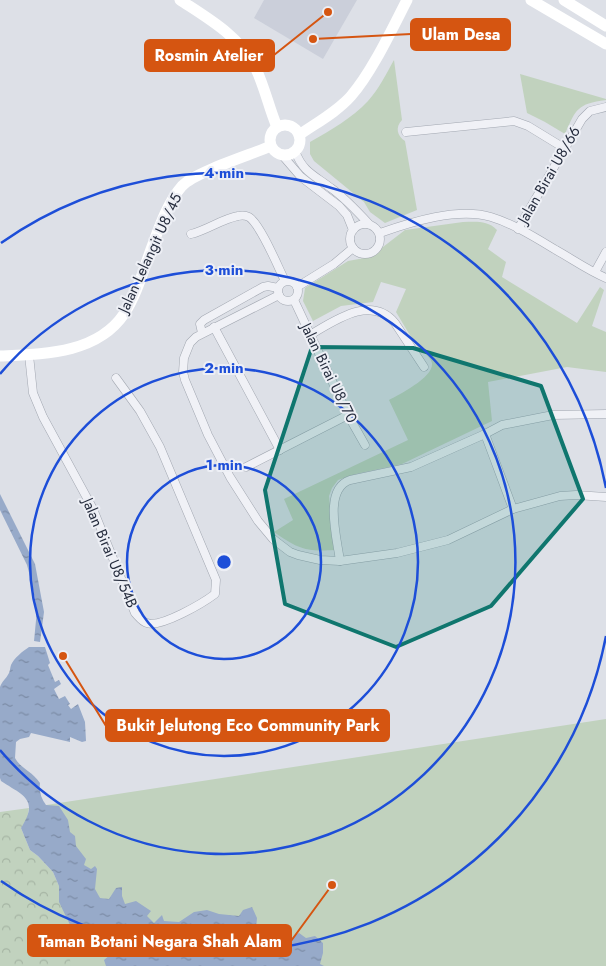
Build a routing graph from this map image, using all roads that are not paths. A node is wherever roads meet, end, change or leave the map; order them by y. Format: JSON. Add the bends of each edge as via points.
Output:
{"nodes":[{"id":1,"x":180,"y":0,"type":"edge"},
{"id":2,"x":407,"y":0,"type":"edge"},
{"id":3,"x":531,"y":0,"type":"edge"},
{"id":4,"x":564,"y":0,"type":"edge"},
{"id":5,"x":606,"y":26,"type":"edge"},
{"id":6,"x":606,"y":44,"type":"edge"},
{"id":7,"x":606,"y":107,"type":"edge"},
{"id":8,"x":277,"y":127,"type":"junction"},
{"id":9,"x":406,"y":132,"type":"dead end"},
{"id":10,"x":299,"y":134,"type":"junction"},
{"id":11,"x":271,"y":146,"type":"junction"},
{"id":12,"x":564,"y":148,"type":"junction"},
{"id":13,"x":296,"y":151,"type":"junction"},
{"id":14,"x":282,"y":155,"type":"junction"},
{"id":15,"x":369,"y":224,"type":"junction"},
{"id":16,"x":518,"y":229,"type":"junction"},
{"id":17,"x":353,"y":230,"type":"junction"},
{"id":18,"x":191,"y":234,"type":"dead end"},
{"id":19,"x":380,"y":234,"type":"junction"},
{"id":20,"x":353,"y":248,"type":"junction"},
{"id":21,"x":606,"y":252,"type":"edge"},
{"id":22,"x":595,"y":272,"type":"junction"},
{"id":23,"x":606,"y":278,"type":"edge"},
{"id":24,"x":285,"y":282,"type":"junction"},
{"id":25,"x":297,"y":286,"type":"junction"},
{"id":26,"x":278,"y":292,"type":"junction"},
{"id":27,"x":294,"y":300,"type":"junction"},
{"id":28,"x":214,"y":327,"type":"junction"},
{"id":29,"x":202,"y":333,"type":"junction"},
{"id":30,"x":310,"y":335,"type":"junction"},
{"id":31,"x":29,"y":354,"type":"junction"},
{"id":32,"x":0,"y":356,"type":"edge"},
{"id":33,"x":424,"y":367,"type":"dead end"},
{"id":34,"x":116,"y":378,"type":"dead end"},
{"id":35,"x":606,"y":414,"type":"edge"},
{"id":36,"x":348,"y":415,"type":"junction"},
{"id":37,"x":485,"y":434,"type":"junction"},
{"id":38,"x":365,"y":445,"type":"dead end"},
{"id":39,"x":280,"y":450,"type":"junction"},
{"id":40,"x":246,"y":468,"type":"dead end"},
{"id":41,"x":606,"y":497,"type":"edge"},
{"id":42,"x":513,"y":509,"type":"junction"},
{"id":43,"x":340,"y":561,"type":"junction"}],
"edges":[{"from":1,"to":8,"type":"street","via":[[231,36],[250,57]]},
{"from":2,"to":10,"type":"street","via":[[351,96]]},
{"from":3,"to":6,"type":"street"},
{"from":4,"to":5,"type":"street"},
{"from":7,"to":12,"type":"street","name":"Jalan Birai U8/66","via":[[586,114]]},
{"from":8,"to":10,"type":"street","via":[[290,126]]},
{"from":8,"to":11,"type":"street","via":[[270,138]]},
{"from":9,"to":12,"type":"street","via":[[514,122],[528,126]]},
{"from":10,"to":13,"type":"street","via":[[300,143]]},
{"from":11,"to":14,"type":"street"},
{"from":11,"to":31,"type":"street","name":"Jalan Lelangit U8/45","via":[[194,177],[181,187],[162,220],[131,301],[100,337],[78,348]]},
{"from":12,"to":16,"type":"street","name":"Jalan Birai U8/66"},
{"from":13,"to":14,"type":"street"},
{"from":13,"to":15,"type":"street","via":[[305,169],[330,187]]},
{"from":14,"to":17,"type":"street","via":[[301,177],[339,206]]},
{"from":15,"to":17,"type":"street","via":[[358,225]]},
{"from":15,"to":19,"type":"street"},
{"from":16,"to":19,"type":"street","name":"Jalan Birai U8/66","via":[[492,217],[464,214],[435,217]]},
{"from":16,"to":22,"type":"street","name":"Jalan Birai U8/66"},
{"from":17,"to":20,"type":"street","via":[[350,237]]},
{"from":18,"to":24,"type":"street","via":[[233,217],[246,216],[256,225]]},
{"from":19,"to":20,"type":"street","via":[[380,243],[374,251],[368,254]]},
{"from":20,"to":25,"type":"street","via":[[334,264]]},
{"from":21,"to":22,"type":"street"},
{"from":22,"to":23,"type":"street","name":"Jalan Birai U8/66"},
{"from":24,"to":25,"type":"street","via":[[294,282]]},
{"from":24,"to":26,"type":"street"},
{"from":25,"to":27,"type":"street","via":[[298,294]]},
{"from":26,"to":27,"type":"street","via":[[284,301]]},
{"from":26,"to":28,"type":"street"},
{"from":26,"to":29,"type":"street","via":[[263,287],[204,320],[200,324]]},
{"from":27,"to":30,"type":"street","name":"Jalan Birai U8/70"},
{"from":28,"to":29,"type":"street"},
{"from":28,"to":39,"type":"street"},
{"from":29,"to":43,"type":"street","via":[[190,343],[183,361],[185,380],[230,477],[272,539],[290,552],[308,559]]},
{"from":30,"to":33,"type":"street","via":[[346,314],[380,311],[395,323]]},
{"from":30,"to":36,"type":"street","name":"Jalan Birai U8/70"},
{"from":31,"to":32,"type":"street","name":"Jalan Lelangit U8/45"},
{"from":31,"to":34,"type":"street","name":"Jalan Birai U8/54B","via":[[33,394],[43,417],[93,509],[135,613],[149,624],[165,621],[199,606],[215,594],[216,580],[160,447]]},
{"from":35,"to":37,"type":"street","via":[[553,415],[502,425]]},
{"from":36,"to":38,"type":"street","name":"Jalan Birai U8/70"},
{"from":36,"to":39,"type":"street"},
{"from":37,"to":42,"type":"street"},
{"from":37,"to":43,"type":"street","via":[[411,467],[342,483],[333,504]]},
{"from":39,"to":40,"type":"street"},
{"from":41,"to":42,"type":"street","via":[[560,496]]},
{"from":42,"to":43,"type":"street","via":[[434,544]]}]}
